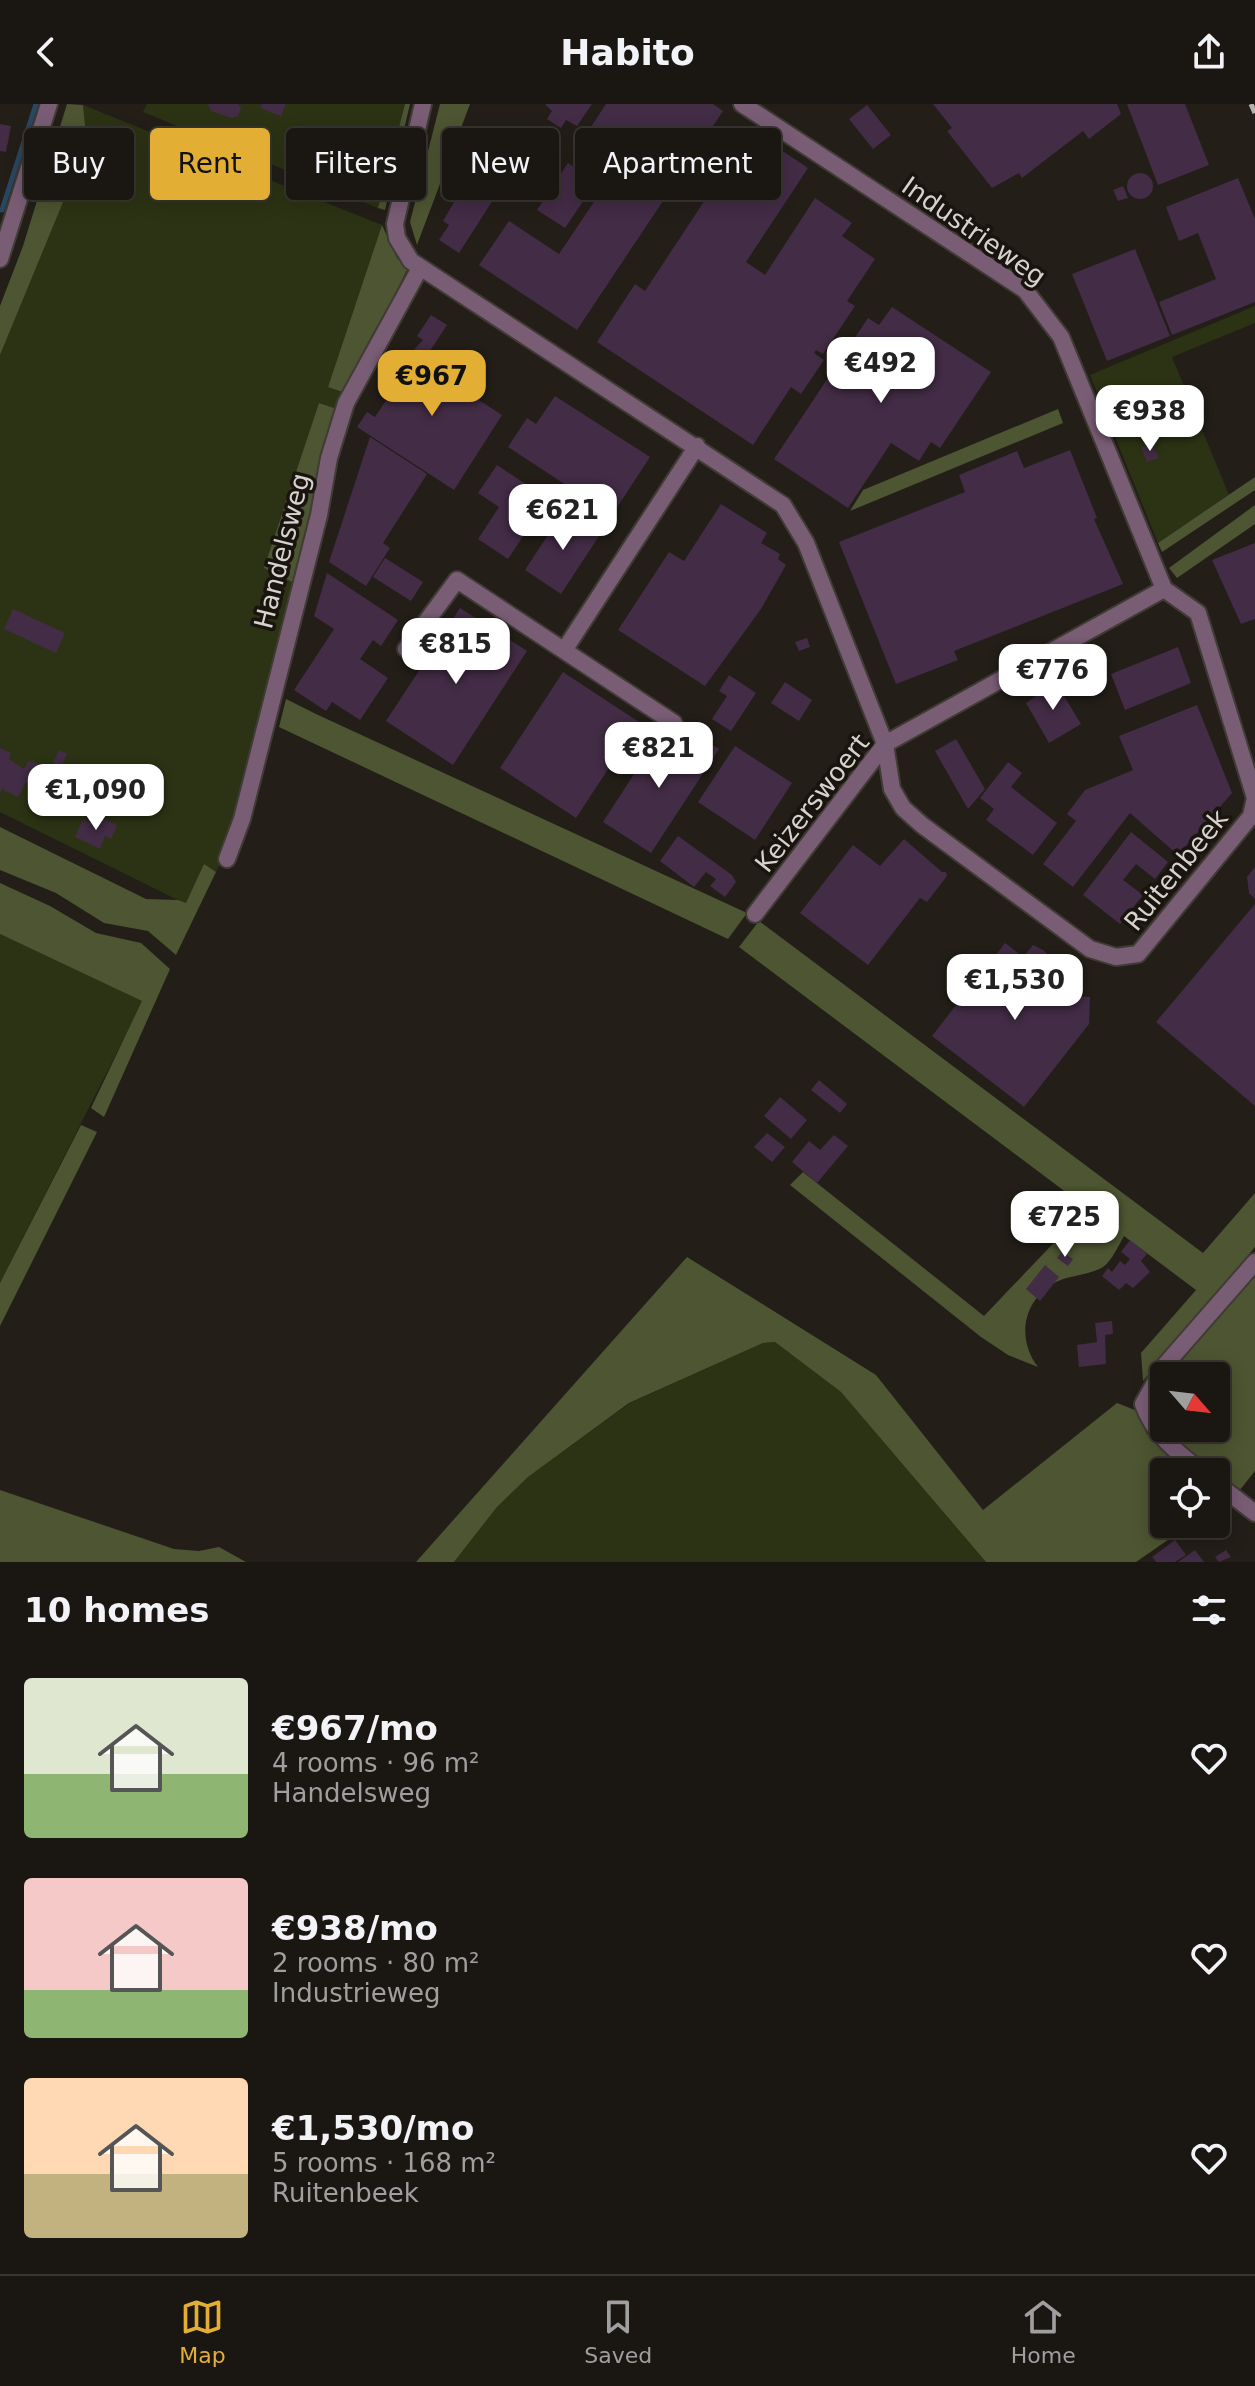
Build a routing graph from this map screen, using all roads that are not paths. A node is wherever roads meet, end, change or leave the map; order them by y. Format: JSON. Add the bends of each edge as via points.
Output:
{"nodes":[{"id":1,"x":49,"y":104,"type":"edge"},
{"id":2,"x":423,"y":104,"type":"edge"},
{"id":3,"x":742,"y":104,"type":"edge"},
{"id":4,"x":0,"y":259,"type":"edge"},
{"id":5,"x":420,"y":268,"type":"junction"},
{"id":6,"x":697,"y":446,"type":"junction"},
{"id":7,"x":1164,"y":589,"type":"junction"},
{"id":8,"x":406,"y":649,"type":"dead end"},
{"id":9,"x":565,"y":649,"type":"junction"},
{"id":10,"x":674,"y":723,"type":"dead end"},
{"id":11,"x":885,"y":744,"type":"junction"},
{"id":12,"x":227,"y":859,"type":"dead end"},
{"id":13,"x":755,"y":914,"type":"dead end"},
{"id":14,"x":1255,"y":1262,"type":"edge"},
{"id":15,"x":1185,"y":1458,"type":"edge"},
{"id":16,"x":1230,"y":1494,"type":"edge"},
{"id":17,"x":1255,"y":1513,"type":"edge"}],
"edges":[{"from":1,"to":4,"type":"street"},
{"from":2,"to":5,"type":"street","via":[[395,224],[403,251]]},
{"from":3,"to":7,"type":"street","name":"Industrieweg","via":[[1025,290],[1045,312],[1061,337]]},
{"from":5,"to":6,"type":"street"},
{"from":5,"to":12,"type":"street","name":"Handelsweg","via":[[346,403],[242,819]]},
{"from":6,"to":9,"type":"street"},
{"from":6,"to":11,"type":"street","via":[[783,505],[796,523]]},
{"from":7,"to":11,"type":"street","name":"Keizerswoert"},
{"from":7,"to":11,"type":"street","name":"Ruitenbeek","via":[[1198,613],[1255,798],[1251,816],[1138,954],[1116,957],[1090,949],[922,825],[892,789]]},
{"from":8,"to":9,"type":"street","via":[[457,580]]},
{"from":9,"to":10,"type":"street"},
{"from":11,"to":13,"type":"street","name":"Keizerswoert"},
{"from":14,"to":15,"type":"street","via":[[1165,1365],[1143,1404],[1149,1421]]},
{"from":16,"to":17,"type":"street"}]}
